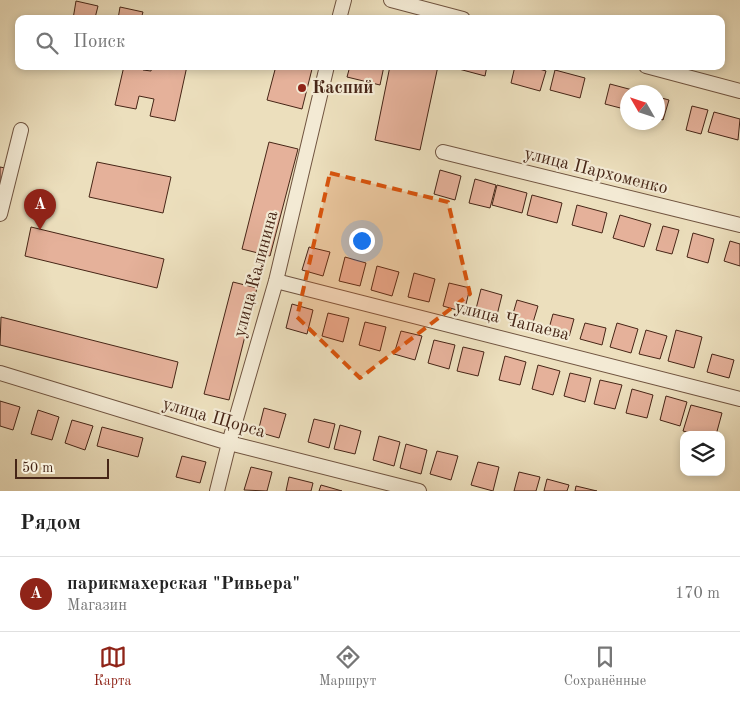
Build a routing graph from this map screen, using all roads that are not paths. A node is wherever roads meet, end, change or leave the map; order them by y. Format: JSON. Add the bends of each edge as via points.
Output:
{"nodes":[{"id":1,"x":344,"y":0,"type":"edge"},
{"id":2,"x":391,"y":0,"type":"edge"},
{"id":3,"x":340,"y":15,"type":"edge"},
{"id":4,"x":448,"y":15,"type":"edge"},
{"id":5,"x":326,"y":70,"type":"edge"},
{"id":6,"x":662,"y":70,"type":"edge"},
{"id":7,"x":740,"y":90,"type":"edge"},
{"id":8,"x":21,"y":130,"type":"dead end"},
{"id":9,"x":444,"y":152,"type":"dead end"},
{"id":10,"x":0,"y":214,"type":"edge"},
{"id":11,"x":740,"y":225,"type":"edge"},
{"id":12,"x":276,"y":281,"type":"junction"},
{"id":13,"x":0,"y":373,"type":"edge"},
{"id":14,"x":740,"y":399,"type":"edge"},
{"id":15,"x":229,"y":443,"type":"junction"},
{"id":16,"x":218,"y":491,"type":"edge"},
{"id":17,"x":419,"y":491,"type":"edge"}],
"edges":[{"from":1,"to":3,"type":"street"},
{"from":2,"to":4,"type":"street"},
{"from":5,"to":12,"type":"street","name":"улица Калинина"},
{"from":6,"to":7,"type":"street"},
{"from":8,"to":10,"type":"street"},
{"from":9,"to":11,"type":"street","name":"улица Пархоменко"},
{"from":12,"to":14,"type":"street","name":"улица Чапаева"},
{"from":12,"to":15,"type":"street","name":"улица Калинина"},
{"from":13,"to":15,"type":"street","name":"улица Щорса"},
{"from":15,"to":16,"type":"street","name":"улица Калинина"},
{"from":15,"to":17,"type":"street","name":"улица Щорса"}]}
